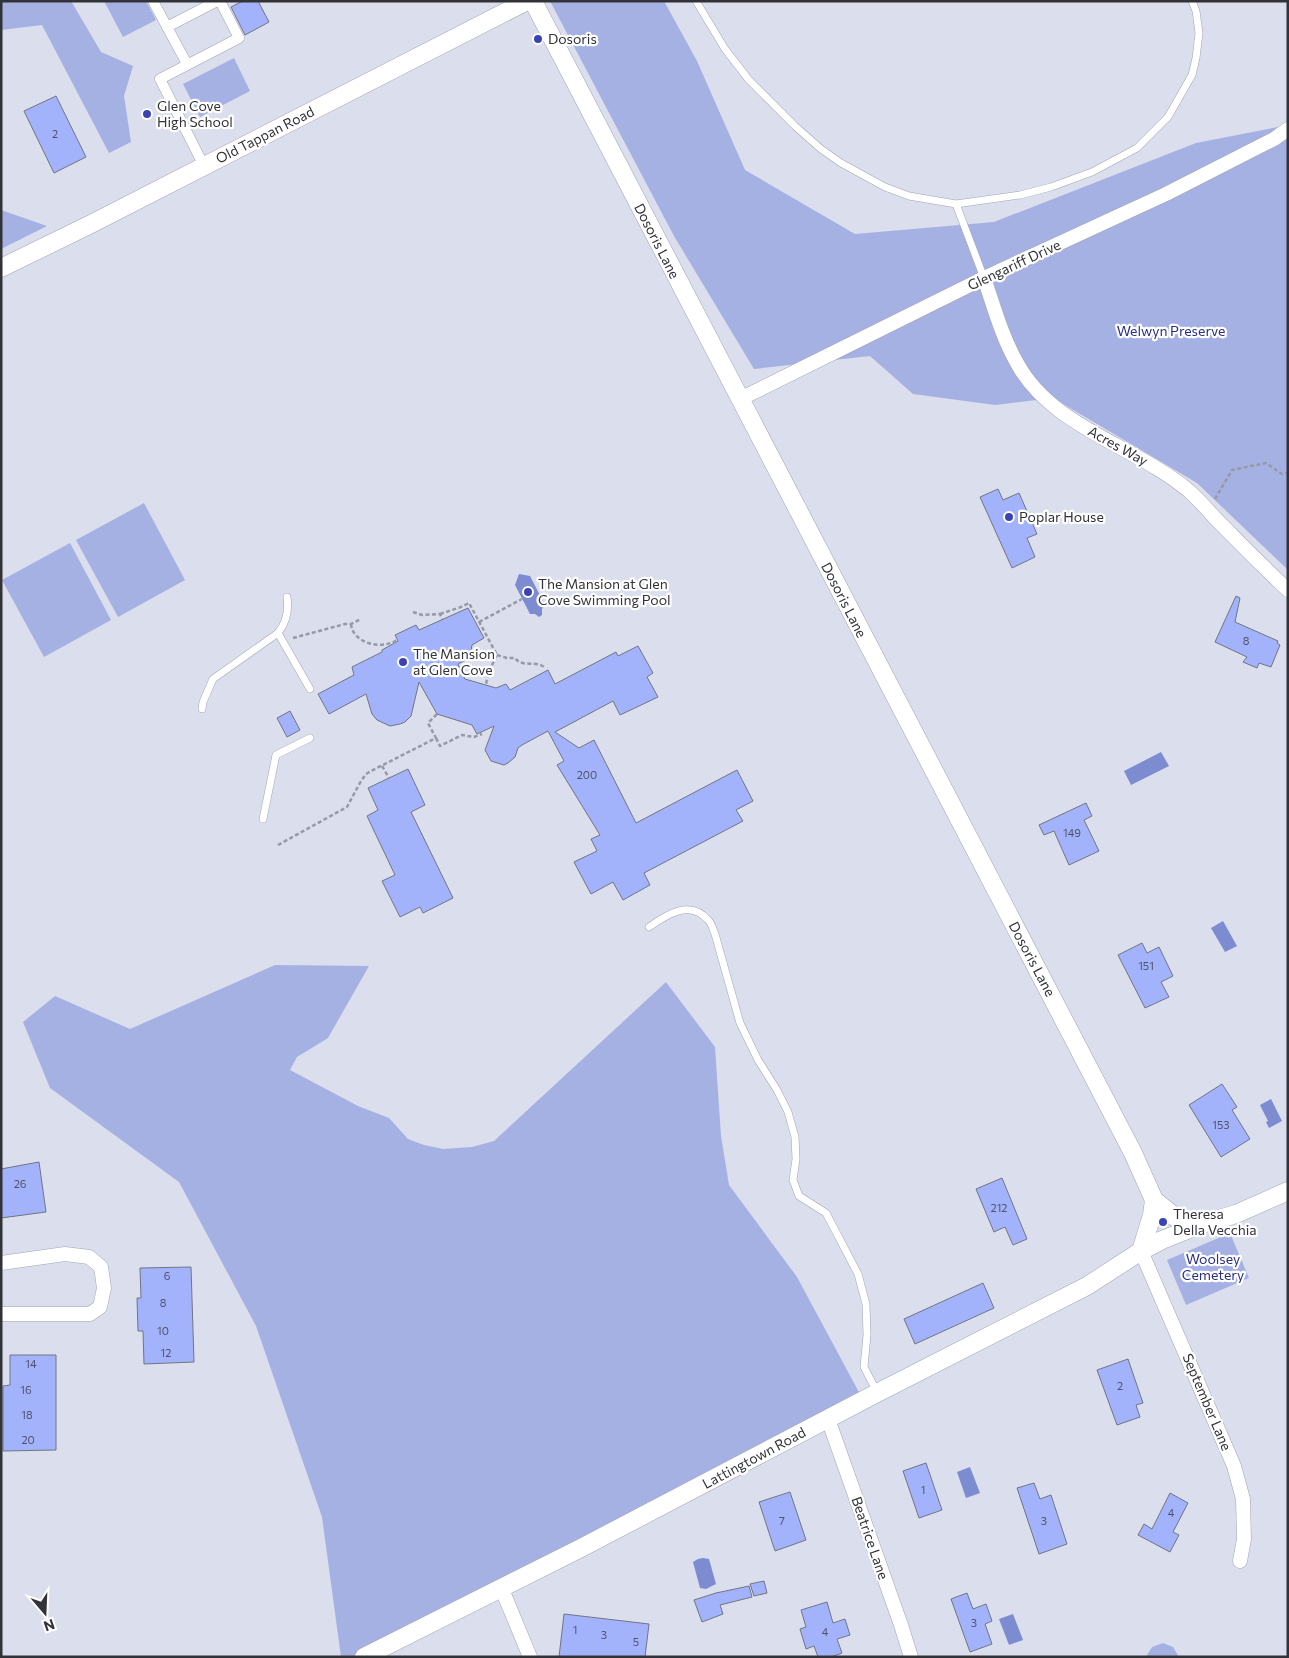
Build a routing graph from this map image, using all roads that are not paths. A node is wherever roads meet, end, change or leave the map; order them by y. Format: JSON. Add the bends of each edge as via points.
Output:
{"nodes":[{"id":1,"x":154,"y":1,"type":"edge"},
{"id":2,"x":219,"y":1,"type":"edge"},
{"id":3,"x":527,"y":1,"type":"edge"},
{"id":4,"x":533,"y":1,"type":"edge"},
{"id":5,"x":696,"y":1,"type":"edge"},
{"id":6,"x":1192,"y":1,"type":"edge"},
{"id":7,"x":167,"y":27,"type":"junction"},
{"id":8,"x":187,"y":64,"type":"junction"},
{"id":9,"x":1288,"y":129,"type":"edge"},
{"id":10,"x":204,"y":166,"type":"junction"},
{"id":11,"x":956,"y":204,"type":"junction"},
{"id":12,"x":1,"y":268,"type":"edge"},
{"id":13,"x":984,"y":278,"type":"junction"},
{"id":14,"x":740,"y":399,"type":"junction"},
{"id":15,"x":1288,"y":590,"type":"edge"},
{"id":16,"x":287,"y":597,"type":"dead end"},
{"id":17,"x":278,"y":634,"type":"junction"},
{"id":18,"x":310,"y":689,"type":"dead end"},
{"id":19,"x":202,"y":709,"type":"dead end"},
{"id":20,"x":310,"y":738,"type":"dead end"},
{"id":21,"x":263,"y":819,"type":"dead end"},
{"id":22,"x":649,"y":927,"type":"dead end"},
{"id":23,"x":1288,"y":1191,"type":"edge"},
{"id":24,"x":1154,"y":1200,"type":"junction"},
{"id":25,"x":1202,"y":1224,"type":"junction"},
{"id":26,"x":1140,"y":1251,"type":"junction"},
{"id":27,"x":1,"y":1263,"type":"edge"},
{"id":28,"x":1,"y":1314,"type":"edge"},
{"id":29,"x":877,"y":1393,"type":"junction"},
{"id":30,"x":828,"y":1419,"type":"junction"},
{"id":31,"x":1240,"y":1561,"type":"dead end"},
{"id":32,"x":501,"y":1588,"type":"junction"},
{"id":33,"x":364,"y":1657,"type":"edge"},
{"id":34,"x":530,"y":1657,"type":"edge"},
{"id":35,"x":911,"y":1657,"type":"edge"}],
"edges":[{"from":1,"to":7,"type":"street"},
{"from":2,"to":7,"type":"street"},
{"from":2,"to":8,"type":"street","via":[[239,38]]},
{"from":3,"to":10,"type":"street","name":"Old Tappan Road"},
{"from":4,"to":14,"type":"street","name":"Dosoris Lane"},
{"from":5,"to":11,"type":"lane","via":[[725,49],[749,80],[821,148],[841,163],[886,187],[909,196]]},
{"from":6,"to":11,"type":"lane","via":[[1199,33],[1192,75],[1168,118],[1137,148],[1092,172],[1051,187]]},
{"from":7,"to":8,"type":"street"},
{"from":8,"to":10,"type":"street","via":[[160,79]]},
{"from":9,"to":13,"type":"street","name":"Glengariff Drive","via":[[1166,194]]},
{"from":10,"to":12,"type":"street","name":"Old Tappan Road"},
{"from":11,"to":13,"type":"lane"},
{"from":13,"to":14,"type":"street","name":"Glengariff Drive"},
{"from":13,"to":15,"type":"street","name":"Acres Way","via":[[1001,328],[1017,364],[1030,383],[1052,405],[1083,427],[1158,469],[1189,491]]},
{"from":14,"to":24,"type":"street","name":"Dosoris Lane","via":[[1120,1127]]},
{"from":16,"to":17,"type":"lane","via":[[288,613]]},
{"from":17,"to":18,"type":"lane"},
{"from":17,"to":19,"type":"lane","via":[[213,679]]},
{"from":20,"to":21,"type":"lane","via":[[276,755]]},
{"from":22,"to":29,"type":"lane","via":[[669,914],[685,909],[698,912],[709,920],[740,1022],[788,1112],[795,1137],[796,1159],[792,1180],[799,1196],[826,1213],[858,1274],[866,1304],[864,1367]]},
{"from":23,"to":25,"type":"street","name":"Lattingtown Road","via":[[1236,1214]]},
{"from":24,"to":25,"type":"street","name":"Lattingtown Road","via":[[1175,1218]]},
{"from":24,"to":26,"type":"street"},
{"from":25,"to":26,"type":"street","name":"Lattingtown Road"},
{"from":26,"to":29,"type":"street","name":"Lattingtown Road","via":[[1087,1286]]},
{"from":26,"to":31,"type":"street","name":"September Lane","via":[[1234,1466],[1243,1499],[1244,1539]]},
{"from":27,"to":28,"type":"street","via":[[65,1254],[89,1257],[101,1267],[104,1288],[100,1307],[90,1314]]},
{"from":29,"to":30,"type":"street","name":"Lattingtown Road"},
{"from":30,"to":32,"type":"street","name":"Lattingtown Road"},
{"from":30,"to":35,"type":"street","name":"Beatrice Lane"},
{"from":32,"to":33,"type":"street","name":"Lattingtown Road"},
{"from":32,"to":34,"type":"street"}]}
